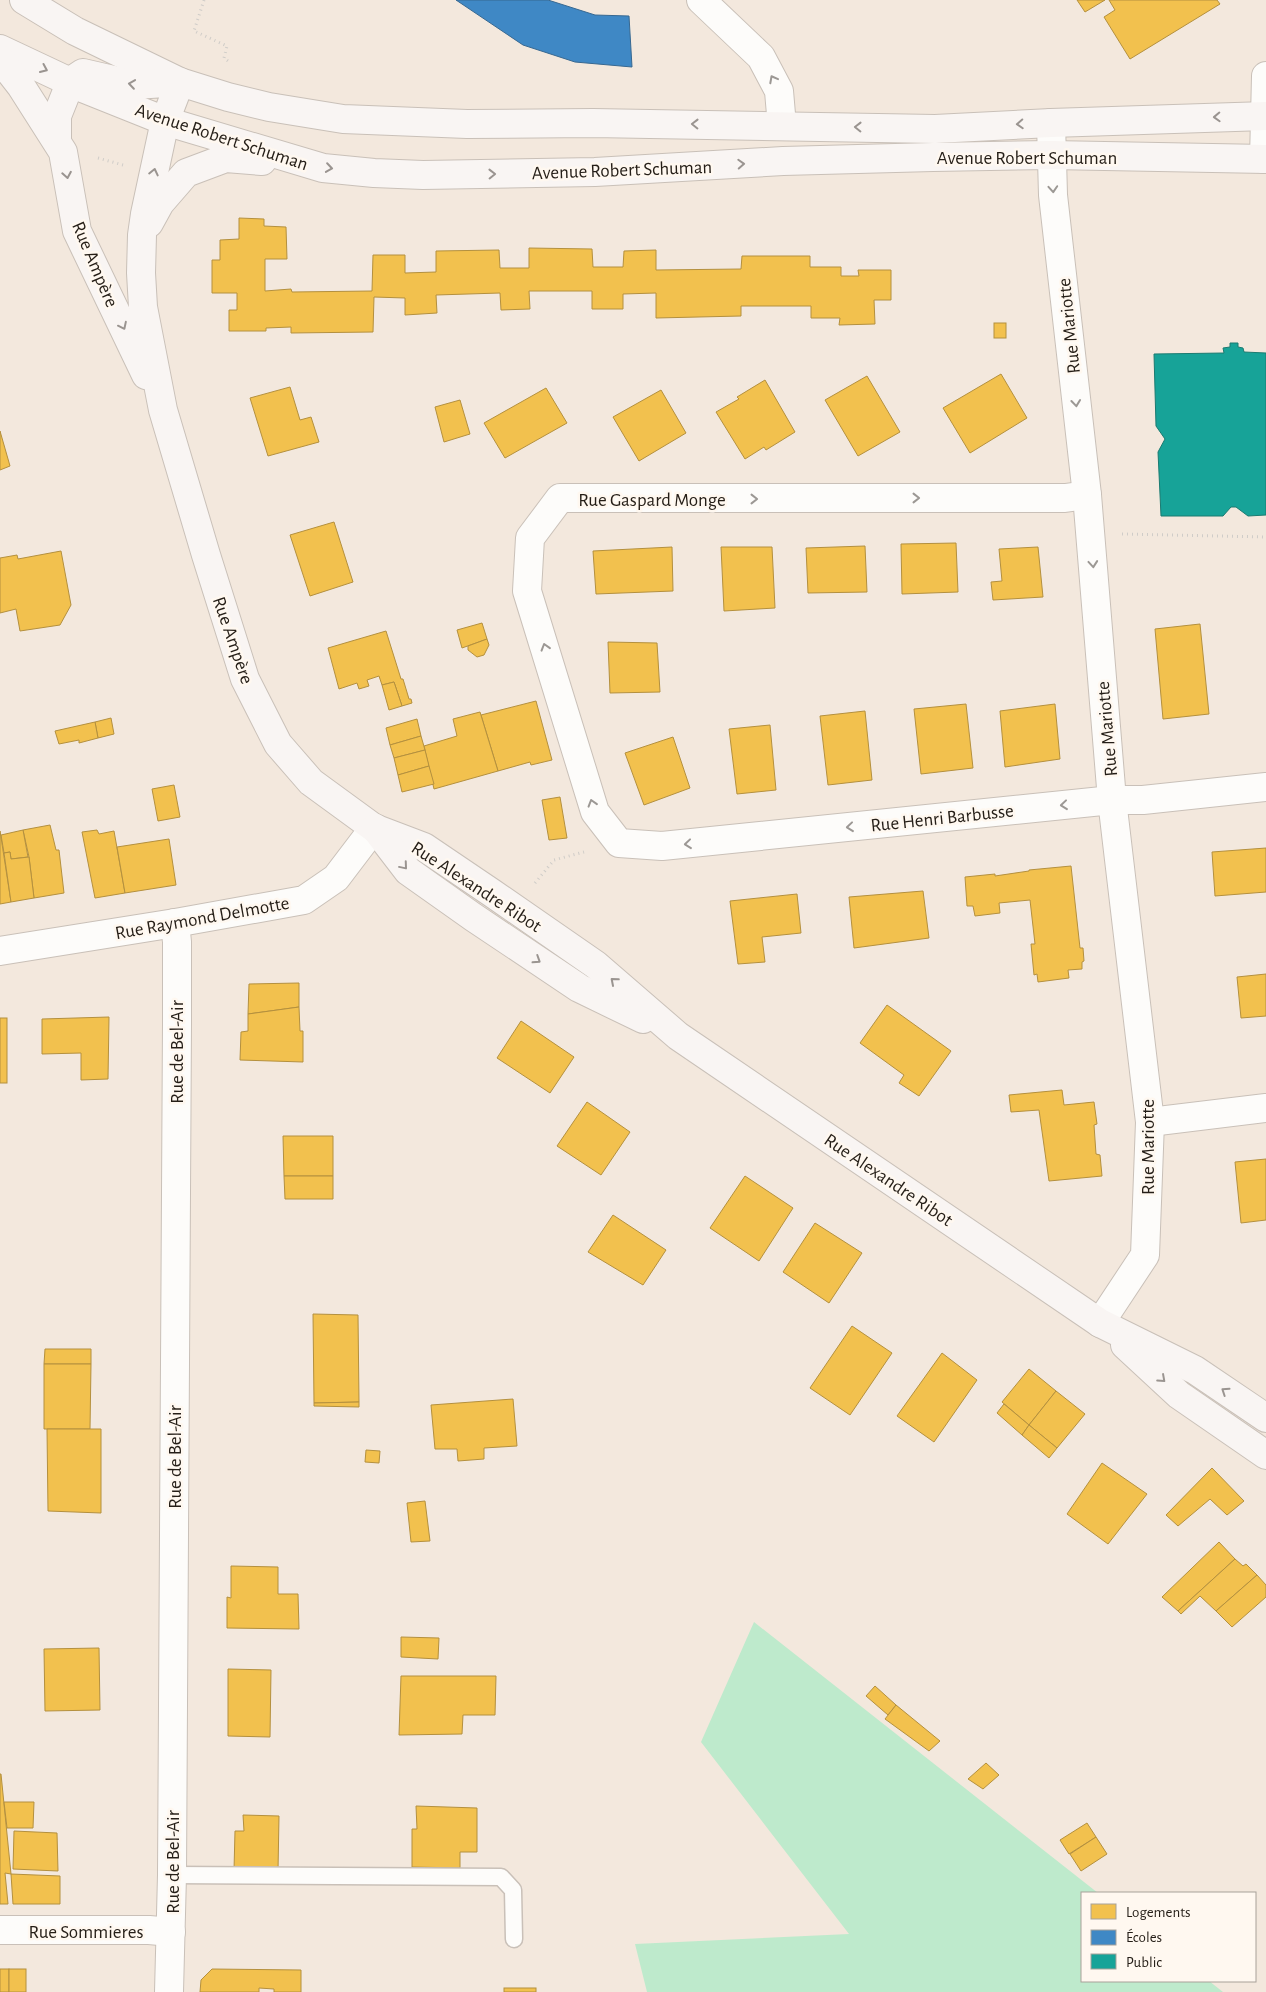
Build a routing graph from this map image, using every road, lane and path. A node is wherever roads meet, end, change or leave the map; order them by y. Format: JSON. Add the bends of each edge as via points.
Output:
{"nodes":[{"id":1,"x":24,"y":0,"type":"edge"},
{"id":2,"x":204,"y":0,"type":"edge"},
{"id":3,"x":701,"y":0,"type":"edge"},
{"id":4,"x":0,"y":49,"type":"edge"},
{"id":5,"x":0,"y":58,"type":"edge"},
{"id":6,"x":224,"y":58,"type":"dead end"},
{"id":7,"x":1266,"y":76,"type":"edge"},
{"id":8,"x":71,"y":81,"type":"junction"},
{"id":9,"x":180,"y":82,"type":"junction"},
{"id":10,"x":1265,"y":116,"type":"edge"},
{"id":11,"x":166,"y":121,"type":"junction"},
{"id":12,"x":1051,"y":123,"type":"junction"},
{"id":13,"x":782,"y":126,"type":"junction"},
{"id":14,"x":56,"y":141,"type":"junction"},
{"id":15,"x":1051,"y":155,"type":"junction"},
{"id":16,"x":292,"y":158,"type":"junction"},
{"id":17,"x":1265,"y":159,"type":"edge"},
{"id":18,"x":142,"y":235,"type":"junction"},
{"id":19,"x":163,"y":410,"type":"junction"},
{"id":20,"x":1087,"y":495,"type":"junction"},
{"id":21,"x":1090,"y":534,"type":"junction"},
{"id":22,"x":1266,"y":537,"type":"edge"},
{"id":23,"x":1266,"y":787,"type":"edge"},
{"id":24,"x":1112,"y":800,"type":"junction"},
{"id":25,"x":374,"y":828,"type":"junction"},
{"id":26,"x":619,"y":843,"type":"junction"},
{"id":27,"x":532,"y":886,"type":"dead end"},
{"id":28,"x":175,"y":923,"type":"junction"},
{"id":29,"x":0,"y":951,"type":"edge"},
{"id":30,"x":1266,"y":1108,"type":"edge"},
{"id":31,"x":1150,"y":1122,"type":"junction"},
{"id":32,"x":1100,"y":1323,"type":"junction"},
{"id":33,"x":1266,"y":1418,"type":"edge"},
{"id":34,"x":1266,"y":1455,"type":"edge"},
{"id":35,"x":172,"y":1875,"type":"junction"},
{"id":36,"x":0,"y":1930,"type":"edge"},
{"id":37,"x":172,"y":1932,"type":"junction"},
{"id":38,"x":514,"y":1939,"type":"dead end"},
{"id":39,"x":169,"y":1992,"type":"edge"}],
"edges":[{"from":1,"to":9,"type":"main road","name":"Avenue Robert Schuman","via":[[75,31]]},
{"from":2,"to":6,"type":"path","via":[[194,31],[227,46]]},
{"from":13,"to":3,"type":"street","one_way":true,"via":[[779,91],[761,57]]},
{"from":4,"to":8,"type":"main road","name":"Avenue Robert Schuman","one_way":true},
{"from":5,"to":14,"type":"main road","name":"Rue Ampère"},
{"from":7,"to":10,"type":"street"},
{"from":9,"to":8,"type":"main road","one_way":true,"via":[[135,85],[83,72]]},
{"from":8,"to":11,"type":"main road","name":"Avenue Robert Schuman"},
{"from":8,"to":14,"type":"main road","name":"Rue Ampère","via":[[57,116]]},
{"from":9,"to":11,"type":"main road","name":"Rue Ampère"},
{"from":13,"to":9,"type":"main road","name":"Avenue Robert Schuman","one_way":true,"via":[[467,124],[343,119],[269,107]]},
{"from":10,"to":12,"type":"main road","name":"Avenue Robert Schuman","one_way":true},
{"from":10,"to":17,"type":"street"},
{"from":11,"to":16,"type":"main road","name":"Avenue Robert Schuman"},
{"from":18,"to":11,"type":"main road","name":"Rue Ampère","one_way":true},
{"from":12,"to":13,"type":"main road","name":"Avenue Robert Schuman","one_way":true,"via":[[935,129]]},
{"from":12,"to":15,"type":"street","name":"Rue Mariotte"},
{"from":14,"to":19,"type":"main road","name":"Rue Ampère","one_way":true,"via":[[63,152],[77,231]]},
{"from":16,"to":15,"type":"main road","name":"Avenue Robert Schuman","one_way":true,"via":[[323,168],[423,175],[595,172],[783,161]]},
{"from":15,"to":17,"type":"main road","name":"Avenue Robert Schuman"},
{"from":15,"to":20,"type":"street","name":"Rue Mariotte","one_way":true},
{"from":16,"to":18,"type":"main road","name":"Rue Ampère","via":[[255,162],[226,158],[186,173],[160,203]]},
{"from":18,"to":19,"type":"main road","name":"Rue Ampère","via":[[143,307]]},
{"from":19,"to":25,"type":"main road","name":"Rue Ampère","via":[[245,679],[257,704],[278,744],[310,782]]},
{"from":20,"to":21,"type":"street","name":"Rue Mariotte"},
{"from":26,"to":20,"type":"street","name":"Rue Gaspard Monge","one_way":true,"via":[[595,812],[527,591],[530,538],[560,498],[1065,498]]},
{"from":21,"to":22,"type":"path"},
{"from":21,"to":24,"type":"street","name":"Rue Mariotte","one_way":true},
{"from":23,"to":24,"type":"street","name":"Rue Henri Barbusse","via":[[1143,800]]},
{"from":24,"to":26,"type":"street","name":"Rue Henri Barbusse","one_way":true,"via":[[662,846]]},
{"from":24,"to":31,"type":"street","name":"Rue Mariotte"},
{"from":25,"to":28,"type":"street","name":"Rue Raymond Delmotte","via":[[336,878],[304,900]]},
{"from":25,"to":32,"type":"main road","name":"Rue Alexandre Ribot","via":[[408,871],[473,917],[579,988],[678,1036]]},
{"from":26,"to":27,"type":"path","via":[[554,860]]},
{"from":28,"to":29,"type":"street","name":"Rue Raymond Delmotte"},
{"from":28,"to":35,"type":"street","name":"Rue de Bel-Air"},
{"from":30,"to":31,"type":"street"},
{"from":31,"to":32,"type":"street","name":"Rue Mariotte","via":[[1145,1255]]},
{"from":33,"to":32,"type":"main road","name":"Rue Alexandre Ribot","one_way":true,"via":[[1195,1370]]},
{"from":32,"to":34,"type":"main road","name":"Rue Alexandre Ribot","one_way":true,"via":[[1179,1394]]},
{"from":35,"to":37,"type":"street","name":"Rue de Bel-Air"},
{"from":35,"to":38,"type":"lane","via":[[501,1877],[513,1890]]},
{"from":36,"to":37,"type":"street","name":"Rue Sommieres"},
{"from":37,"to":39,"type":"street","name":"Rue de Bel-Air"}]}
